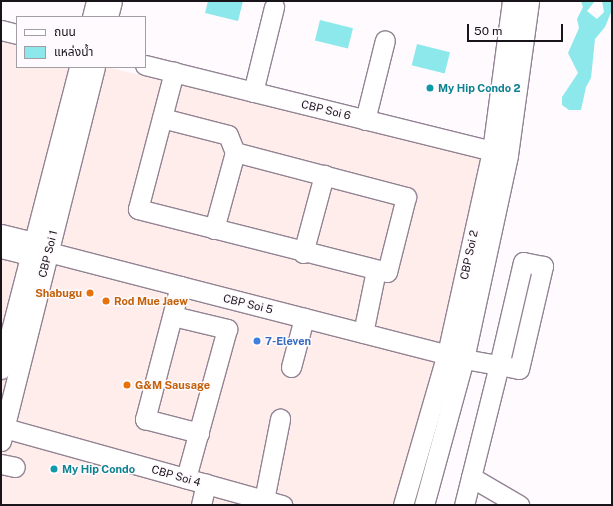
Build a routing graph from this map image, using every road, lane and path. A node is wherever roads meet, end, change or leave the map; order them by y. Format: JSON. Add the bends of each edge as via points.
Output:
{"nodes":[{"id":1,"x":96,"y":1,"type":"edge"},
{"id":2,"x":112,"y":1,"type":"edge"},
{"id":3,"x":512,"y":1,"type":"edge"},
{"id":4,"x":529,"y":1,"type":"edge"},
{"id":5,"x":274,"y":7,"type":"dead end"},
{"id":6,"x":92,"y":16,"type":"edge"},
{"id":7,"x":108,"y":16,"type":"edge"},
{"id":8,"x":1,"y":30,"type":"edge"},
{"id":9,"x":16,"y":34,"type":"edge"},
{"id":10,"x":385,"y":40,"type":"dead end"},
{"id":11,"x":146,"y":65,"type":"edge"},
{"id":12,"x":79,"y":68,"type":"edge"},
{"id":13,"x":95,"y":68,"type":"edge"},
{"id":14,"x":174,"y":72,"type":"junction"},
{"id":15,"x":253,"y":92,"type":"junction"},
{"id":16,"x":162,"y":118,"type":"junction"},
{"id":17,"x":365,"y":120,"type":"junction"},
{"id":18,"x":236,"y":152,"type":"junction"},
{"id":19,"x":500,"y":153,"type":"junction"},
{"id":20,"x":324,"y":175,"type":"junction"},
{"id":21,"x":214,"y":229,"type":"junction"},
{"id":22,"x":1,"y":234,"type":"edge"},
{"id":23,"x":1,"y":248,"type":"edge"},
{"id":24,"x":41,"y":250,"type":"junction"},
{"id":25,"x":303,"y":253,"type":"junction"},
{"id":26,"x":376,"y":270,"type":"junction"},
{"id":27,"x":180,"y":286,"type":"junction"},
{"id":28,"x":173,"y":316,"type":"junction"},
{"id":29,"x":304,"y":318,"type":"junction"},
{"id":30,"x":362,"y":333,"type":"junction"},
{"id":31,"x":455,"y":356,"type":"junction"},
{"id":32,"x":498,"y":365,"type":"junction"},
{"id":33,"x":291,"y":367,"type":"dead end"},
{"id":34,"x":1,"y":369,"type":"edge"},
{"id":35,"x":280,"y":419,"type":"dead end"},
{"id":36,"x":2,"y":432,"type":"edge"},
{"id":37,"x":199,"y":432,"type":"junction"},
{"id":38,"x":471,"y":477,"type":"junction"},
{"id":39,"x":186,"y":478,"type":"junction"},
{"id":40,"x":206,"y":484,"type":"junction"},
{"id":41,"x":264,"y":500,"type":"junction"},
{"id":42,"x":201,"y":505,"type":"edge"},
{"id":43,"x":282,"y":505,"type":"edge"},
{"id":44,"x":403,"y":505,"type":"edge"},
{"id":45,"x":424,"y":505,"type":"edge"},
{"id":46,"x":464,"y":505,"type":"edge"},
{"id":47,"x":520,"y":505,"type":"edge"}],
"edges":[{"from":1,"to":6,"type":"street"},
{"from":2,"to":7,"type":"street"},
{"from":3,"to":19,"type":"street","name":"CBP Soi 2"},
{"from":4,"to":19,"type":"street","name":"CBP Soi 2"},
{"from":5,"to":15,"type":"street"},
{"from":8,"to":9,"type":"street"},
{"from":10,"to":17,"type":"street"},
{"from":11,"to":14,"type":"street","name":"CBP Soi 6"},
{"from":12,"to":24,"type":"street","name":"CBP Soi 1"},
{"from":13,"to":24,"type":"street","name":"CBP Soi 1"},
{"from":14,"to":15,"type":"street","name":"CBP Soi 6"},
{"from":14,"to":16,"type":"street"},
{"from":15,"to":17,"type":"street","name":"CBP Soi 6"},
{"from":16,"to":18,"type":"street","via":[[228,135]]},
{"from":16,"to":21,"type":"street","via":[[138,209]]},
{"from":17,"to":19,"type":"street","name":"CBP Soi 6"},
{"from":18,"to":20,"type":"street"},
{"from":18,"to":21,"type":"street"},
{"from":19,"to":31,"type":"street","name":"CBP Soi 2"},
{"from":20,"to":25,"type":"street"},
{"from":20,"to":26,"type":"street","via":[[406,197],[387,272]]},
{"from":21,"to":25,"type":"street"},
{"from":22,"to":24,"type":"street","via":[[25,240]]},
{"from":23,"to":24,"type":"street","via":[[21,253]]},
{"from":24,"to":27,"type":"street","name":"CBP Soi 5"},
{"from":24,"to":34,"type":"street","name":"CBP Soi 1"},
{"from":24,"to":36,"type":"street","name":"CBP Soi 1"},
{"from":25,"to":26,"type":"street"},
{"from":26,"to":30,"type":"street"},
{"from":27,"to":28,"type":"street"},
{"from":27,"to":29,"type":"street","name":"CBP Soi 5"},
{"from":28,"to":37,"type":"street","via":[[145,419]]},
{"from":28,"to":37,"type":"street","via":[[227,329]]},
{"from":29,"to":30,"type":"street","name":"CBP Soi 5"},
{"from":29,"to":33,"type":"street"},
{"from":30,"to":31,"type":"street","name":"CBP Soi 5"},
{"from":31,"to":32,"type":"street","name":"CBP Soi 5"},
{"from":31,"to":44,"type":"street","name":"CBP Soi 2"},
{"from":31,"to":45,"type":"street","name":"CBP Soi 2"},
{"from":32,"to":32,"type":"street","name":"CBP Soi 5","via":[[519,369],[544,266],[523,262]]},
{"from":32,"to":38,"type":"street"},
{"from":35,"to":41,"type":"street"},
{"from":36,"to":39,"type":"street","name":"CBP Soi 4"},
{"from":37,"to":39,"type":"street"},
{"from":38,"to":46,"type":"street"},
{"from":38,"to":47,"type":"street"},
{"from":39,"to":40,"type":"street","name":"CBP Soi 4"},
{"from":40,"to":41,"type":"street","name":"CBP Soi 4"},
{"from":40,"to":42,"type":"street"},
{"from":41,"to":43,"type":"street","name":"CBP Soi 4"}]}
